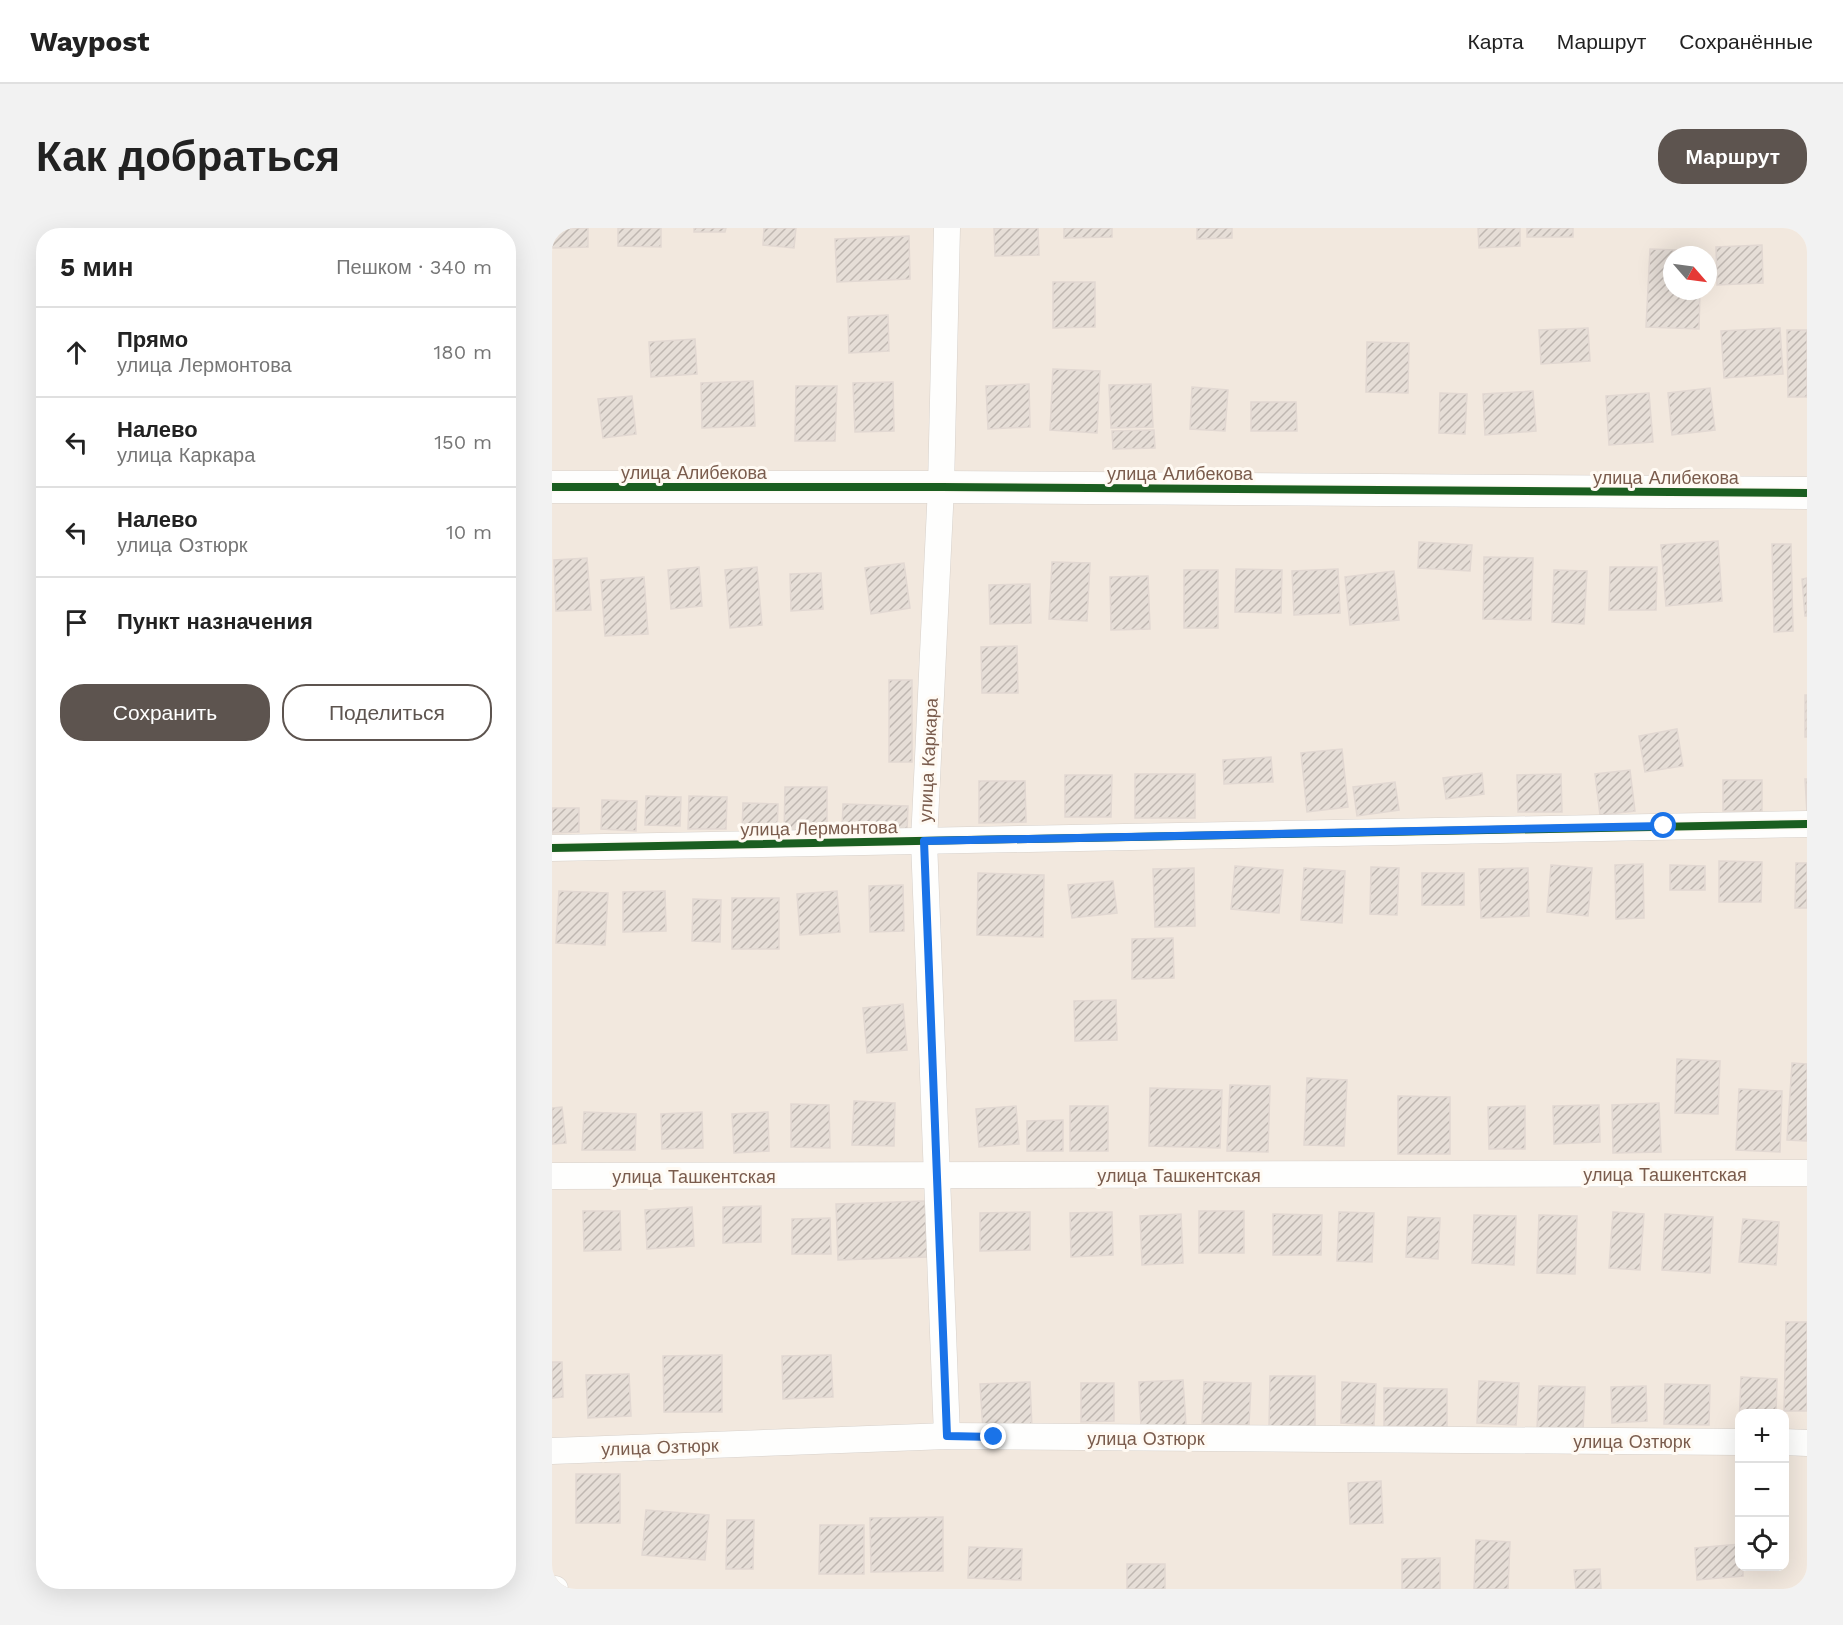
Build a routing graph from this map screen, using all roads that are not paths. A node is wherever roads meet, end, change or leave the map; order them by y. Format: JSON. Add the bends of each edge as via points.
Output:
{"nodes":[{"id":1,"x":947,"y":228,"type":"edge"},
{"id":2,"x":552,"y":487,"type":"edge"},
{"id":3,"x":941,"y":487,"type":"junction"},
{"id":4,"x":1807,"y":493,"type":"edge"},
{"id":5,"x":1807,"y":824,"type":"edge"},
{"id":6,"x":924,"y":841,"type":"junction"},
{"id":7,"x":552,"y":848,"type":"edge"},
{"id":8,"x":1807,"y":1173,"type":"edge"},
{"id":9,"x":937,"y":1175,"type":"junction"},
{"id":10,"x":552,"y":1176,"type":"edge"},
{"id":11,"x":947,"y":1436,"type":"junction"},
{"id":12,"x":1735,"y":1442,"type":"edge"},
{"id":13,"x":1789,"y":1442,"type":"edge"},
{"id":14,"x":1807,"y":1443,"type":"edge"},
{"id":15,"x":552,"y":1451,"type":"edge"}],
"edges":[{"from":1,"to":3,"type":"street","name":"улица Каркара"},
{"from":2,"to":3,"type":"street","name":"улица Алибекова"},
{"from":3,"to":4,"type":"street","name":"улица Алибекова"},
{"from":3,"to":6,"type":"street","name":"улица Каркара"},
{"from":5,"to":6,"type":"street","name":"улица Лермонтова"},
{"from":6,"to":7,"type":"street","name":"улица Лермонтова"},
{"from":6,"to":9,"type":"street","name":"улица Каркара"},
{"from":8,"to":9,"type":"street","name":"улица Ташкентская"},
{"from":9,"to":10,"type":"street","name":"улица Ташкентская"},
{"from":9,"to":11,"type":"street","name":"улица Каркара"},
{"from":11,"to":12,"type":"street","name":"улица Озтюрк"},
{"from":11,"to":15,"type":"street","name":"улица Озтюрк"},
{"from":13,"to":14,"type":"street"}]}
